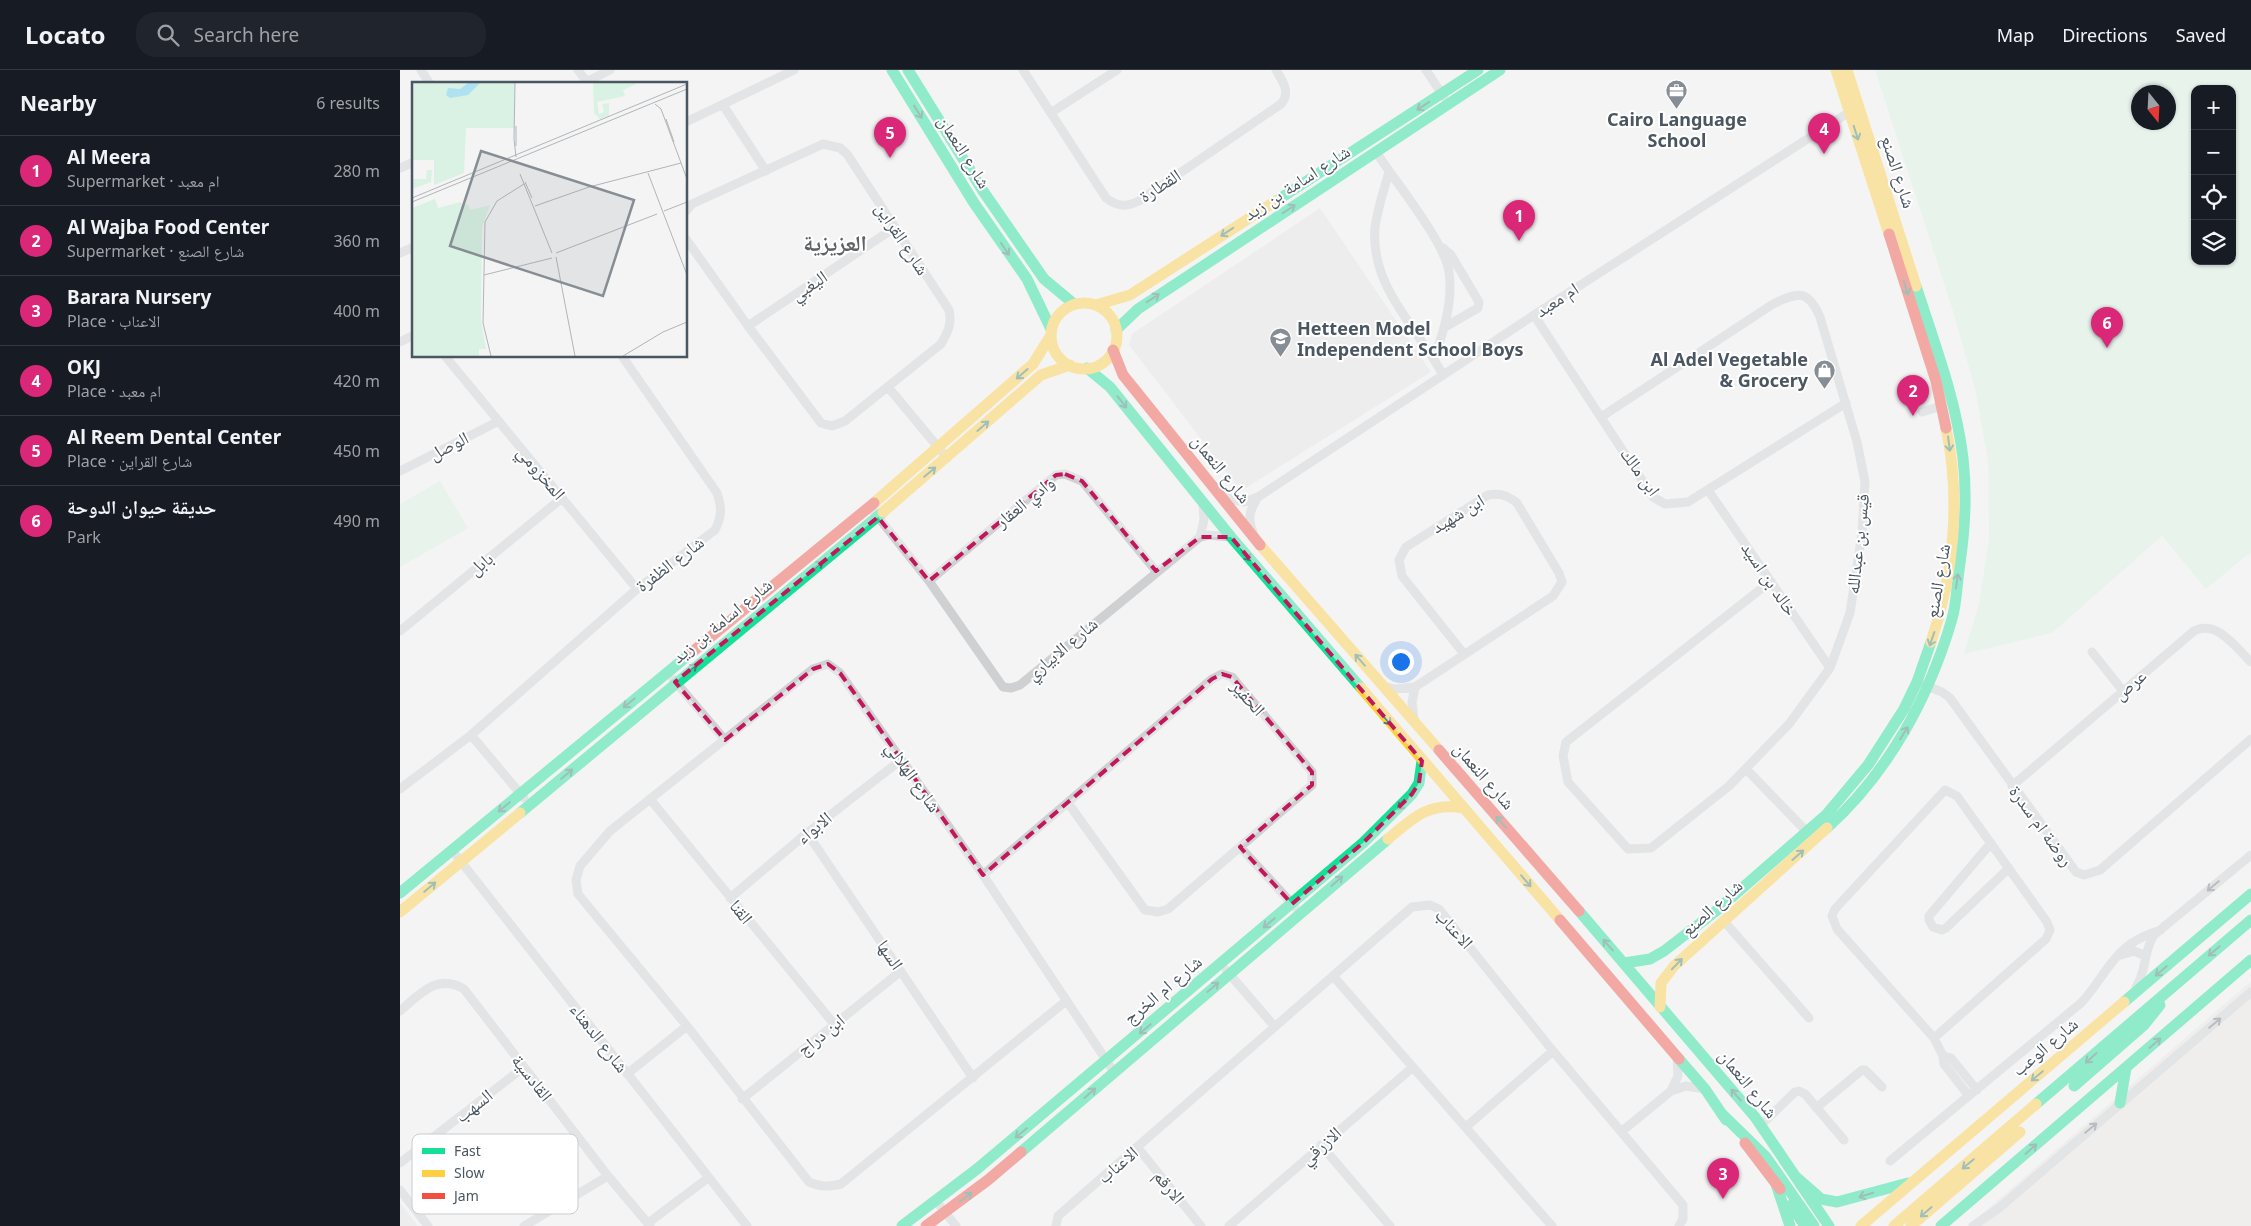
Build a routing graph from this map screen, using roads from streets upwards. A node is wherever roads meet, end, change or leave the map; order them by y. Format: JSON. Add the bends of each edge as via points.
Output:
{"nodes":[{"id":1,"x":421,"y":70,"type":"edge"},
{"id":2,"x":578,"y":70,"type":"edge"},
{"id":3,"x":610,"y":70,"type":"edge"},
{"id":4,"x":794,"y":70,"type":"edge"},
{"id":5,"x":892,"y":70,"type":"edge"},
{"id":6,"x":908,"y":70,"type":"edge"},
{"id":7,"x":1024,"y":70,"type":"edge"},
{"id":8,"x":1117,"y":70,"type":"edge"},
{"id":9,"x":1276,"y":70,"type":"edge"},
{"id":10,"x":1426,"y":70,"type":"edge"},
{"id":11,"x":1478,"y":70,"type":"edge"},
{"id":12,"x":1500,"y":70,"type":"edge"},
{"id":13,"x":1836,"y":70,"type":"edge"},
{"id":14,"x":1847,"y":70,"type":"edge"},
{"id":15,"x":429,"y":82,"type":"edge"},
{"id":16,"x":586,"y":82,"type":"edge"},
{"id":17,"x":589,"y":82,"type":"edge"},
{"id":18,"x":1442,"y":94,"type":"junction"},
{"id":19,"x":1449,"y":104,"type":"junction"},
{"id":20,"x":723,"y":105,"type":"junction"},
{"id":21,"x":1854,"y":109,"type":"junction"},
{"id":22,"x":1052,"y":112,"type":"junction"},
{"id":23,"x":688,"y":121,"type":"edge"},
{"id":24,"x":1376,"y":152,"type":"junction"},
{"id":25,"x":412,"y":163,"type":"edge"},
{"id":26,"x":400,"y":168,"type":"edge"},
{"id":27,"x":766,"y":171,"type":"junction"},
{"id":28,"x":1389,"y":172,"type":"junction"},
{"id":29,"x":688,"y":209,"type":"edge"},
{"id":30,"x":894,"y":228,"type":"junction"},
{"id":31,"x":688,"y":242,"type":"edge"},
{"id":32,"x":1438,"y":245,"type":"junction"},
{"id":33,"x":412,"y":248,"type":"edge"},
{"id":34,"x":400,"y":253,"type":"edge"},
{"id":35,"x":1074,"y":304,"type":"junction"},
{"id":36,"x":1096,"y":305,"type":"junction"},
{"id":37,"x":1534,"y":315,"type":"junction"},
{"id":38,"x":748,"y":326,"type":"junction"},
{"id":39,"x":1445,"y":327,"type":"junction"},
{"id":40,"x":1116,"y":330,"type":"junction"},
{"id":41,"x":1051,"y":332,"type":"junction"},
{"id":42,"x":412,"y":336,"type":"edge"},
{"id":43,"x":400,"y":342,"type":"edge"},
{"id":44,"x":1113,"y":350,"type":"junction"},
{"id":45,"x":447,"y":358,"type":"edge"},
{"id":46,"x":623,"y":358,"type":"edge"},
{"id":47,"x":1434,"y":358,"type":"junction"},
{"id":48,"x":1070,"y":365,"type":"junction"},
{"id":49,"x":1087,"y":368,"type":"junction"},
{"id":50,"x":1443,"y":375,"type":"junction"},
{"id":51,"x":888,"y":387,"type":"junction"},
{"id":52,"x":1846,"y":403,"type":"junction"},
{"id":53,"x":1941,"y":406,"type":"junction"},
{"id":54,"x":1922,"y":412,"type":"dead end"},
{"id":55,"x":1601,"y":417,"type":"junction"},
{"id":56,"x":499,"y":421,"type":"junction"},
{"id":57,"x":938,"y":448,"type":"junction"},
{"id":58,"x":947,"y":458,"type":"junction"},
{"id":59,"x":400,"y":471,"type":"edge"},
{"id":60,"x":1708,"y":490,"type":"junction"},
{"id":61,"x":1220,"y":496,"type":"junction"},
{"id":62,"x":1258,"y":497,"type":"junction"},
{"id":63,"x":562,"y":498,"type":"junction"},
{"id":64,"x":1203,"y":504,"type":"junction"},
{"id":65,"x":870,"y":507,"type":"junction"},
{"id":66,"x":878,"y":517,"type":"junction"},
{"id":67,"x":1200,"y":537,"type":"junction"},
{"id":68,"x":1231,"y":537,"type":"junction"},
{"id":69,"x":1256,"y":540,"type":"junction"},
{"id":70,"x":1156,"y":571,"type":"junction"},
{"id":71,"x":1771,"y":581,"type":"junction"},
{"id":72,"x":929,"y":582,"type":"junction"},
{"id":73,"x":637,"y":589,"type":"junction"},
{"id":74,"x":400,"y":631,"type":"edge"},
{"id":75,"x":2092,"y":652,"type":"dead end"},
{"id":76,"x":1464,"y":654,"type":"junction"},
{"id":77,"x":2251,"y":662,"type":"edge"},
{"id":78,"x":1830,"y":668,"type":"junction"},
{"id":79,"x":667,"y":672,"type":"junction"},
{"id":80,"x":675,"y":682,"type":"junction"},
{"id":81,"x":1923,"y":684,"type":"junction"},
{"id":82,"x":1383,"y":686,"type":"junction"},
{"id":83,"x":1415,"y":687,"type":"junction"},
{"id":84,"x":2123,"y":691,"type":"junction"},
{"id":85,"x":1416,"y":724,"type":"junction"},
{"id":86,"x":471,"y":735,"type":"junction"},
{"id":87,"x":2251,"y":739,"type":"edge"},
{"id":88,"x":724,"y":740,"type":"junction"},
{"id":89,"x":901,"y":760,"type":"junction"},
{"id":90,"x":1422,"y":761,"type":"junction"},
{"id":91,"x":1746,"y":769,"type":"junction"},
{"id":92,"x":2012,"y":786,"type":"junction"},
{"id":93,"x":400,"y":789,"type":"edge"},
{"id":94,"x":520,"y":794,"type":"junction"},
{"id":95,"x":650,"y":799,"type":"junction"},
{"id":96,"x":1068,"y":803,"type":"junction"},
{"id":97,"x":529,"y":805,"type":"junction"},
{"id":98,"x":1463,"y":808,"type":"junction"},
{"id":99,"x":1807,"y":831,"type":"junction"},
{"id":100,"x":807,"y":833,"type":"junction"},
{"id":101,"x":1815,"y":840,"type":"junction"},
{"id":102,"x":1991,"y":843,"type":"junction"},
{"id":103,"x":1240,"y":847,"type":"junction"},
{"id":104,"x":452,"y":850,"type":"junction"},
{"id":105,"x":2251,"y":855,"type":"edge"},
{"id":106,"x":461,"y":861,"type":"junction"},
{"id":107,"x":2009,"y":868,"type":"junction"},
{"id":108,"x":983,"y":875,"type":"junction"},
{"id":109,"x":400,"y":893,"type":"edge"},
{"id":110,"x":2251,"y":894,"type":"edge"},
{"id":111,"x":730,"y":898,"type":"junction"},
{"id":112,"x":1292,"y":904,"type":"junction"},
{"id":113,"x":400,"y":912,"type":"edge"},
{"id":114,"x":1300,"y":913,"type":"junction"},
{"id":115,"x":1722,"y":920,"type":"junction"},
{"id":116,"x":2251,"y":920,"type":"edge"},
{"id":117,"x":2161,"y":930,"type":"junction"},
{"id":118,"x":2118,"y":956,"type":"junction"},
{"id":119,"x":2146,"y":956,"type":"junction"},
{"id":120,"x":2251,"y":960,"type":"edge"},
{"id":121,"x":1624,"y":963,"type":"junction"},
{"id":122,"x":1221,"y":964,"type":"junction"},
{"id":123,"x":901,"y":971,"type":"junction"},
{"id":124,"x":1229,"y":974,"type":"junction"},
{"id":125,"x":1334,"y":977,"type":"junction"},
{"id":126,"x":2167,"y":991,"type":"junction"},
{"id":127,"x":2251,"y":992,"type":"edge"},
{"id":128,"x":2127,"y":1000,"type":"junction"},
{"id":129,"x":1066,"y":1001,"type":"junction"},
{"id":130,"x":1660,"y":1006,"type":"junction"},
{"id":131,"x":400,"y":1011,"type":"edge"},
{"id":132,"x":1809,"y":1018,"type":"dead end"},
{"id":133,"x":834,"y":1024,"type":"junction"},
{"id":134,"x":688,"y":1026,"type":"junction"},
{"id":135,"x":1275,"y":1027,"type":"junction"},
{"id":136,"x":1934,"y":1038,"type":"junction"},
{"id":137,"x":1553,"y":1051,"type":"junction"},
{"id":138,"x":1676,"y":1056,"type":"junction"},
{"id":139,"x":1943,"y":1056,"type":"junction"},
{"id":140,"x":1106,"y":1062,"type":"junction"},
{"id":141,"x":524,"y":1067,"type":"junction"},
{"id":142,"x":1413,"y":1067,"type":"junction"},
{"id":143,"x":2126,"y":1068,"type":"junction"},
{"id":144,"x":1114,"y":1072,"type":"junction"},
{"id":145,"x":627,"y":1074,"type":"junction"},
{"id":146,"x":973,"y":1078,"type":"junction"},
{"id":147,"x":1882,"y":1087,"type":"dead end"},
{"id":148,"x":1705,"y":1089,"type":"junction"},
{"id":149,"x":1977,"y":1090,"type":"junction"},
{"id":150,"x":1671,"y":1091,"type":"junction"},
{"id":151,"x":1969,"y":1096,"type":"junction"},
{"id":152,"x":742,"y":1099,"type":"junction"},
{"id":153,"x":2120,"y":1103,"type":"junction"},
{"id":154,"x":1816,"y":1108,"type":"junction"},
{"id":155,"x":1721,"y":1113,"type":"junction"},
{"id":156,"x":1760,"y":1126,"type":"junction"},
{"id":157,"x":1466,"y":1127,"type":"junction"},
{"id":158,"x":1622,"y":1132,"type":"junction"},
{"id":159,"x":437,"y":1134,"type":"edge"},
{"id":160,"x":576,"y":1134,"type":"edge"},
{"id":161,"x":578,"y":1137,"type":"edge"},
{"id":162,"x":1844,"y":1140,"type":"dead end"},
{"id":163,"x":1321,"y":1146,"type":"junction"},
{"id":164,"x":1138,"y":1148,"type":"junction"},
{"id":165,"x":412,"y":1154,"type":"edge"},
{"id":166,"x":1890,"y":1161,"type":"dead end"},
{"id":167,"x":400,"y":1163,"type":"edge"},
{"id":168,"x":608,"y":1176,"type":"junction"},
{"id":169,"x":1796,"y":1177,"type":"junction"},
{"id":170,"x":708,"y":1178,"type":"junction"},
{"id":171,"x":1775,"y":1181,"type":"junction"},
{"id":172,"x":1913,"y":1181,"type":"junction"},
{"id":173,"x":400,"y":1190,"type":"edge"},
{"id":174,"x":578,"y":1194,"type":"edge"},
{"id":175,"x":936,"y":1201,"type":"junction"},
{"id":176,"x":412,"y":1205,"type":"edge"},
{"id":177,"x":946,"y":1213,"type":"junction"},
{"id":178,"x":419,"y":1214,"type":"edge"},
{"id":179,"x":544,"y":1214,"type":"edge"},
{"id":180,"x":649,"y":1225,"type":"edge"},
{"id":181,"x":428,"y":1226,"type":"edge"},
{"id":182,"x":524,"y":1226,"type":"edge"},
{"id":183,"x":747,"y":1226,"type":"edge"},
{"id":184,"x":902,"y":1226,"type":"edge"},
{"id":185,"x":926,"y":1226,"type":"edge"},
{"id":186,"x":956,"y":1226,"type":"edge"},
{"id":187,"x":1056,"y":1226,"type":"edge"},
{"id":188,"x":1201,"y":1226,"type":"edge"},
{"id":189,"x":1229,"y":1226,"type":"edge"},
{"id":190,"x":1390,"y":1226,"type":"edge"},
{"id":191,"x":1552,"y":1226,"type":"edge"},
{"id":192,"x":1679,"y":1226,"type":"edge"},
{"id":193,"x":1790,"y":1226,"type":"edge"},
{"id":194,"x":1805,"y":1226,"type":"edge"},
{"id":195,"x":1814,"y":1226,"type":"edge"},
{"id":196,"x":1828,"y":1226,"type":"edge"},
{"id":197,"x":1861,"y":1226,"type":"edge"},
{"id":198,"x":1894,"y":1226,"type":"edge"},
{"id":199,"x":1911,"y":1226,"type":"edge"},
{"id":200,"x":1941,"y":1226,"type":"edge"},
{"id":201,"x":1972,"y":1226,"type":"edge"}],
"edges":[{"from":1,"to":15,"type":"street"},
{"from":2,"to":16,"type":"street"},
{"from":3,"to":17,"type":"street"},
{"from":4,"to":20,"type":"street"},
{"from":5,"to":41,"type":"street","name":"شارع النعمان","one_way":true,"via":[[1044,308]]},
{"from":6,"to":35,"type":"street","name":"شارع النعمان","via":[[982,191],[1039,271]]},
{"from":7,"to":22,"type":"street","name":"القطارة"},
{"from":8,"to":22,"type":"street"},
{"from":9,"to":22,"type":"street","name":"القطارة","via":[[1286,91],[1281,104],[1129,206],[1119,206],[1106,198]]},
{"from":10,"to":18,"type":"street"},
{"from":11,"to":18,"type":"street","name":"شارع اسامة بن زيد"},
{"from":12,"to":19,"type":"street","name":"شارع اسامة بن زيد"},
{"from":13,"to":21,"type":"street","name":"شارع الصنع"},
{"from":14,"to":21,"type":"street","name":"شارع الصنع"},
{"from":18,"to":19,"type":"street"},
{"from":18,"to":36,"type":"street","name":"شارع اسامة بن زيد","one_way":true,"via":[[1130,295]]},
{"from":19,"to":24,"type":"street","name":"شارع اسامة بن زيد"},
{"from":20,"to":23,"type":"street"},
{"from":20,"to":27,"type":"street"},
{"from":21,"to":37,"type":"street","name":"ام معبد"},
{"from":21,"to":53,"type":"street","name":"شارع الصنع","one_way":true},
{"from":81,"to":21,"type":"street","name":"شارع الصنع","one_way":true,"via":[[1952,618],[1965,527],[1963,458],[1948,385]]},
{"from":24,"to":28,"type":"street"},
{"from":40,"to":24,"type":"street","name":"شارع اسامة بن زيد","one_way":true,"via":[[1138,309]]},
{"from":25,"to":26,"type":"street"},
{"from":27,"to":29,"type":"street","name":"شارع القراين"},
{"from":27,"to":30,"type":"street","name":"شارع القراين","via":[[823,144],[840,148]]},
{"from":28,"to":32,"type":"street"},
{"from":28,"to":47,"type":"street","via":[[1375,227],[1378,261],[1389,292]]},
{"from":30,"to":38,"type":"street","name":"اليغبي"},
{"from":30,"to":51,"type":"street","name":"شارع القراين","via":[[949,310],[951,321],[941,344]]},
{"from":31,"to":38,"type":"street","name":"شارع القراين"},
{"from":32,"to":39,"type":"street","via":[[1449,271],[1450,297]]},
{"from":32,"to":39,"type":"street","via":[[1451,255],[1480,302],[1475,309]]},
{"from":33,"to":34,"type":"street"},
{"from":35,"to":36,"type":"street"},
{"from":35,"to":41,"type":"street","via":[[1059,314]]},
{"from":36,"to":40,"type":"street","via":[[1109,315]]},
{"from":37,"to":50,"type":"street","name":"ام معبد"},
{"from":37,"to":55,"type":"street","name":"ابن مالك"},
{"from":38,"to":51,"type":"street","name":"شارع القراين","via":[[821,423],[832,426],[845,421]]},
{"from":39,"to":47,"type":"street"},
{"from":40,"to":44,"type":"street"},
{"from":41,"to":48,"type":"street","via":[[1056,353]]},
{"from":41,"to":57,"type":"street","name":"شارع اسامة بن زيد","one_way":true,"via":[[1033,364]]},
{"from":42,"to":43,"type":"street"},
{"from":44,"to":49,"type":"street","via":[[1103,362]]},
{"from":44,"to":61,"type":"street","name":"شارع النعمان","via":[[1123,374]]},
{"from":45,"to":56,"type":"street","name":"المخزومي"},
{"from":46,"to":73,"type":"street","name":"شارع الظفرة","via":[[717,494],[722,507],[715,530]]},
{"from":47,"to":50,"type":"street"},
{"from":48,"to":49,"type":"street"},
{"from":58,"to":48,"type":"street","name":"شارع اسامة بن زيد","one_way":true,"via":[[1041,375]]},
{"from":49,"to":64,"type":"street","name":"شارع النعمان","one_way":true,"via":[[1110,387]]},
{"from":50,"to":62,"type":"street","name":"ام معبد"},
{"from":51,"to":57,"type":"street"},
{"from":52,"to":55,"type":"street","name":"قيس بن عبدالله","via":[[1820,317],[1813,301],[1803,295],[1790,296],[1773,304]]},
{"from":52,"to":60,"type":"street","name":"ابن مالك"},
{"from":52,"to":78,"type":"street","name":"قيس بن عبدالله","via":[[1865,482],[1862,533],[1850,613]]},
{"from":53,"to":54,"type":"street"},
{"from":53,"to":81,"type":"street","name":"شارع الصنع","one_way":true,"via":[[1953,483],[1952,548],[1942,610]]},
{"from":55,"to":60,"type":"street","name":"ابن مالك","via":[[1653,497],[1665,504],[1677,504],[1688,502]]},
{"from":56,"to":59,"type":"street","name":"الوصل"},
{"from":56,"to":63,"type":"street","name":"المخزومي"},
{"from":57,"to":58,"type":"street"},
{"from":57,"to":65,"type":"street","name":"شارع اسامة بن زيد"},
{"from":66,"to":58,"type":"street","name":"شارع اسامة بن زيد","one_way":true},
{"from":60,"to":71,"type":"street","name":"خالد بن اسيد"},
{"from":61,"to":62,"type":"street","name":"ام معبد","via":[[1236,502]]},
{"from":61,"to":69,"type":"street","name":"شارع النعمان"},
{"from":62,"to":69,"type":"street","via":[[1250,518]]},
{"from":63,"to":73,"type":"street","name":"المخزومي"},
{"from":63,"to":74,"type":"street","name":"بابل"},
{"from":64,"to":67,"type":"street"},
{"from":64,"to":68,"type":"street","name":"شارع النعمان"},
{"from":65,"to":66,"type":"street","name":"شارع الابياري"},
{"from":65,"to":79,"type":"street","name":"شارع اسامة بن زيد"},
{"from":66,"to":72,"type":"street","name":"شارع الابياري"},
{"from":80,"to":66,"type":"street","name":"شارع اسامة بن زيد","one_way":true},
{"from":67,"to":68,"type":"street"},
{"from":67,"to":70,"type":"street","name":"شارع الابياري"},
{"from":68,"to":90,"type":"street","name":"شارع النعمان","one_way":true},
{"from":82,"to":69,"type":"street","name":"شارع النعمان","one_way":true},
{"from":70,"to":72,"type":"street","name":"وادي العقار","via":[[1082,480],[1066,474],[1056,475]]},
{"from":70,"to":72,"type":"street","name":"شارع الابياري","via":[[1020,685],[1011,688],[1003,687]]},
{"from":71,"to":78,"type":"street","name":"خالد بن اسيد"},
{"from":71,"to":91,"type":"street","name":"قيس بن عبدالله","via":[[1566,742],[1563,756],[1568,782],[1628,848],[1652,848],[1730,786]]},
{"from":73,"to":86,"type":"street","name":"شارع الظفرة"},
{"from":75,"to":84,"type":"street"},
{"from":76,"to":76,"type":"street","name":"ابن شهيد","via":[[1553,596],[1562,582],[1560,573],[1517,503],[1499,493],[1488,495],[1406,547],[1399,560],[1402,576]]},
{"from":76,"to":83,"type":"street","name":"ابن شهيد"},
{"from":77,"to":84,"type":"street","name":"عرص","via":[[2223,634],[2202,627]]},
{"from":78,"to":91,"type":"street","name":"قيس بن عبدالله","via":[[1789,724]]},
{"from":79,"to":80,"type":"street"},
{"from":79,"to":94,"type":"street","name":"شارع اسامة بن زيد","one_way":true},
{"from":80,"to":88,"type":"street"},
{"from":97,"to":80,"type":"street","name":"شارع اسامة بن زيد","one_way":true},
{"from":81,"to":92,"type":"street","name":"روضة ام سدرة","via":[[1950,698]]},
{"from":81,"to":99,"type":"street","name":"شارع الصنع","via":[[1868,765],[1826,815]]},
{"from":101,"to":81,"type":"street","name":"شارع الصنع","one_way":true,"via":[[1850,807],[1884,762],[1907,728]]},
{"from":82,"to":83,"type":"street","via":[[1396,689]]},
{"from":82,"to":85,"type":"street","name":"شارع النعمان"},
{"from":83,"to":85,"type":"street","via":[[1412,713]]},
{"from":84,"to":92,"type":"street","name":"عرص"},
{"from":121,"to":85,"type":"street","name":"شارع النعمان","one_way":true},
{"from":86,"to":93,"type":"street","name":"شارع الظفرة"},
{"from":86,"to":94,"type":"street"},
{"from":87,"to":92,"type":"street","name":"روضة ام سدرة","via":[[2100,870],[2084,875],[2076,872]]},
{"from":88,"to":89,"type":"street","name":"شارع الهلالي","via":[[813,668],[828,664],[840,672]]},
{"from":88,"to":95,"type":"street","name":"شارع الهلالي"},
{"from":89,"to":100,"type":"street","name":"الابواء"},
{"from":89,"to":108,"type":"street","name":"شارع الهلالي"},
{"from":90,"to":98,"type":"street","name":"شارع النعمان"},
{"from":90,"to":112,"type":"street","name":"شارع ام الخرج","one_way":true,"via":[[1419,783],[1412,794],[1364,842]]},
{"from":91,"to":99,"type":"street"},
{"from":94,"to":97,"type":"street"},
{"from":94,"to":104,"type":"street","name":"شارع اسامة بن زيد","one_way":true},
{"from":95,"to":111,"type":"street","name":"القنا"},
{"from":95,"to":134,"type":"street","name":"شارع الهلالي","via":[[610,831],[580,866],[576,880],[578,894]]},
{"from":96,"to":103,"type":"street","name":"الحفير","via":[[1145,910],[1158,912],[1168,909]]},
{"from":96,"to":103,"type":"street","name":"الحفير","via":[[1212,679],[1222,674],[1232,677],[1312,772],[1312,785]]},
{"from":96,"to":108,"type":"street","name":"الحفير"},
{"from":97,"to":106,"type":"street","name":"شارع اسامة بن زيد"},
{"from":114,"to":98,"type":"street","name":"شارع ام الخرج","one_way":true,"via":[[1426,810],[1438,805]]},
{"from":98,"to":138,"type":"street","name":"شارع النعمان","one_way":true},
{"from":99,"to":101,"type":"street"},
{"from":99,"to":121,"type":"street","name":"شارع الصنع","via":[[1716,911],[1664,951],[1650,959]]},
{"from":100,"to":111,"type":"street","name":"الابواء"},
{"from":100,"to":123,"type":"street","name":"السها"},
{"from":115,"to":101,"type":"street","name":"شارع الصنع","one_way":true},
{"from":102,"to":107,"type":"street"},
{"from":102,"to":107,"type":"street","via":[[1929,916],[1933,927],[1946,928]]},
{"from":102,"to":136,"type":"street","via":[[1957,796],[1945,790],[1832,916],[1837,928]]},
{"from":103,"to":112,"type":"street"},
{"from":104,"to":106,"type":"street","name":"شارع الدهناء"},
{"from":104,"to":109,"type":"street","name":"شارع اسامة بن زيد"},
{"from":105,"to":117,"type":"street","one_way":true},
{"from":113,"to":106,"type":"street","name":"شارع اسامة بن زيد","one_way":true},
{"from":106,"to":145,"type":"street","name":"شارع الدهناء"},
{"from":107,"to":136,"type":"street","via":[[2050,930],[2046,939]]},
{"from":108,"to":129,"type":"street","name":"شارع الهلالي"},
{"from":110,"to":128,"type":"street","name":"شارع الوعب","one_way":true},
{"from":111,"to":133,"type":"street","name":"القنا"},
{"from":112,"to":114,"type":"street"},
{"from":112,"to":122,"type":"street","name":"شارع ام الخرج","one_way":true},
{"from":114,"to":124,"type":"street","name":"شارع ام الخرج"},
{"from":130,"to":115,"type":"street","name":"شارع الصنع","one_way":true,"via":[[1661,983]]},
{"from":115,"to":132,"type":"street"},
{"from":116,"to":126,"type":"street","one_way":true},
{"from":117,"to":118,"type":"street","via":[[2137,940]]},
{"from":117,"to":119,"type":"street","via":[[2150,941]]},
{"from":118,"to":119,"type":"street","via":[[2134,951]]},
{"from":118,"to":149,"type":"street","via":[[2080,1003]]},
{"from":119,"to":128,"type":"street","via":[[2143,976]]},
{"from":143,"to":120,"type":"street","one_way":true},
{"from":121,"to":130,"type":"street","name":"شارع النعمان"},
{"from":122,"to":124,"type":"street"},
{"from":122,"to":140,"type":"street","name":"شارع ام الخرج","one_way":true},
{"from":123,"to":133,"type":"street","name":"ابن دراج"},
{"from":123,"to":146,"type":"street","name":"السها"},
{"from":124,"to":135,"type":"street"},
{"from":144,"to":124,"type":"street","name":"شارع ام الخرج","one_way":true},
{"from":125,"to":135,"type":"street","name":"الاعناب"},
{"from":125,"to":137,"type":"street","name":"الاعناب","via":[[1412,908],[1430,904],[1439,909]]},
{"from":125,"to":142,"type":"street"},
{"from":126,"to":198,"type":"street","one_way":true},
{"from":126,"to":199,"type":"street","one_way":true,"via":[[2144,1024]]},
{"from":153,"to":127,"type":"street","one_way":true},
{"from":128,"to":172,"type":"street","name":"شارع الوعب","one_way":true},
{"from":129,"to":140,"type":"street","name":"شارع الهلالي"},
{"from":129,"to":146,"type":"street","name":"شارع الهلالي"},
{"from":156,"to":130,"type":"street","name":"شارع النعمان","one_way":true},
{"from":131,"to":141,"type":"street","name":"القادسية","via":[[427,988],[445,982],[455,983],[464,989]]},
{"from":133,"to":152,"type":"street","name":"ابن دراج"},
{"from":134,"to":145,"type":"street"},
{"from":134,"to":152,"type":"street","name":"شارع الهلالي"},
{"from":135,"to":164,"type":"street","name":"الاعناب"},
{"from":136,"to":139,"type":"street"},
{"from":137,"to":157,"type":"street"},
{"from":137,"to":158,"type":"street","name":"الاعناب"},
{"from":138,"to":148,"type":"street","name":"شارع النعمان"},
{"from":138,"to":150,"type":"street","via":[[1678,1076]]},
{"from":139,"to":149,"type":"street","via":[[1951,1058]]},
{"from":139,"to":151,"type":"street","via":[[1944,1064]]},
{"from":140,"to":144,"type":"street","name":"شارع الهلالي"},
{"from":140,"to":175,"type":"street","name":"شارع ام الخرج","one_way":true},
{"from":141,"to":159,"type":"street","name":"السهب"},
{"from":141,"to":160,"type":"street","name":"القادسية"},
{"from":142,"to":157,"type":"street"},
{"from":142,"to":163,"type":"street","name":"الازرقي"},
{"from":143,"to":153,"type":"street"},
{"from":200,"to":143,"type":"street","one_way":true},
{"from":177,"to":144,"type":"street","name":"شارع ام الخرج","one_way":true},
{"from":145,"to":170,"type":"street","name":"شارع الدهناء"},
{"from":146,"to":152,"type":"street","name":"شارع الهلالي","via":[[840,1184],[829,1187],[809,1182]]},
{"from":147,"to":154,"type":"street","via":[[1862,1070]]},
{"from":148,"to":150,"type":"street","via":[[1686,1086]]},
{"from":148,"to":155,"type":"street","name":"شارع النعمان"},
{"from":149,"to":151,"type":"street"},
{"from":150,"to":158,"type":"street"},
{"from":151,"to":166,"type":"street"},
{"from":201,"to":153,"type":"street","one_way":true,"via":[[1999,1208]]},
{"from":154,"to":156,"type":"street","via":[[1805,1094],[1795,1092]]},
{"from":154,"to":162,"type":"street"},
{"from":155,"to":171,"type":"street","name":"شارع النعمان"},
{"from":155,"to":195,"type":"street","via":[[1766,1157]]},
{"from":156,"to":169,"type":"street","name":"شارع النعمان"},
{"from":157,"to":191,"type":"street"},
{"from":158,"to":192,"type":"street","name":"الاعناب","via":[[1683,1205],[1683,1219]]},
{"from":161,"to":168,"type":"street","name":"القادسية"},
{"from":163,"to":189,"type":"street","name":"الازرقي"},
{"from":163,"to":190,"type":"street"},
{"from":164,"to":187,"type":"street","name":"الاعناب","via":[[1058,1216]]},
{"from":164,"to":188,"type":"street","name":"الارقم"},
{"from":165,"to":167,"type":"street","name":"السهب"},
{"from":168,"to":174,"type":"street"},
{"from":168,"to":180,"type":"street","name":"القادسية"},
{"from":172,"to":169,"type":"street","one_way":true,"via":[[1837,1202],[1821,1199]]},
{"from":169,"to":196,"type":"street","name":"شارع النعمان"},
{"from":170,"to":180,"type":"street","name":"القادسية"},
{"from":170,"to":183,"type":"street","name":"شارع الدهناء"},
{"from":171,"to":193,"type":"street"},
{"from":171,"to":194,"type":"street","name":"شارع النعمان"},
{"from":172,"to":197,"type":"street","name":"شارع الوعب"},
{"from":173,"to":176,"type":"street"},
{"from":175,"to":177,"type":"street"},
{"from":175,"to":184,"type":"street","name":"شارع ام الخرج"},
{"from":177,"to":185,"type":"street","name":"شارع ام الخرج"},
{"from":177,"to":186,"type":"street"},
{"from":178,"to":181,"type":"street"},
{"from":179,"to":182,"type":"street"}]}
